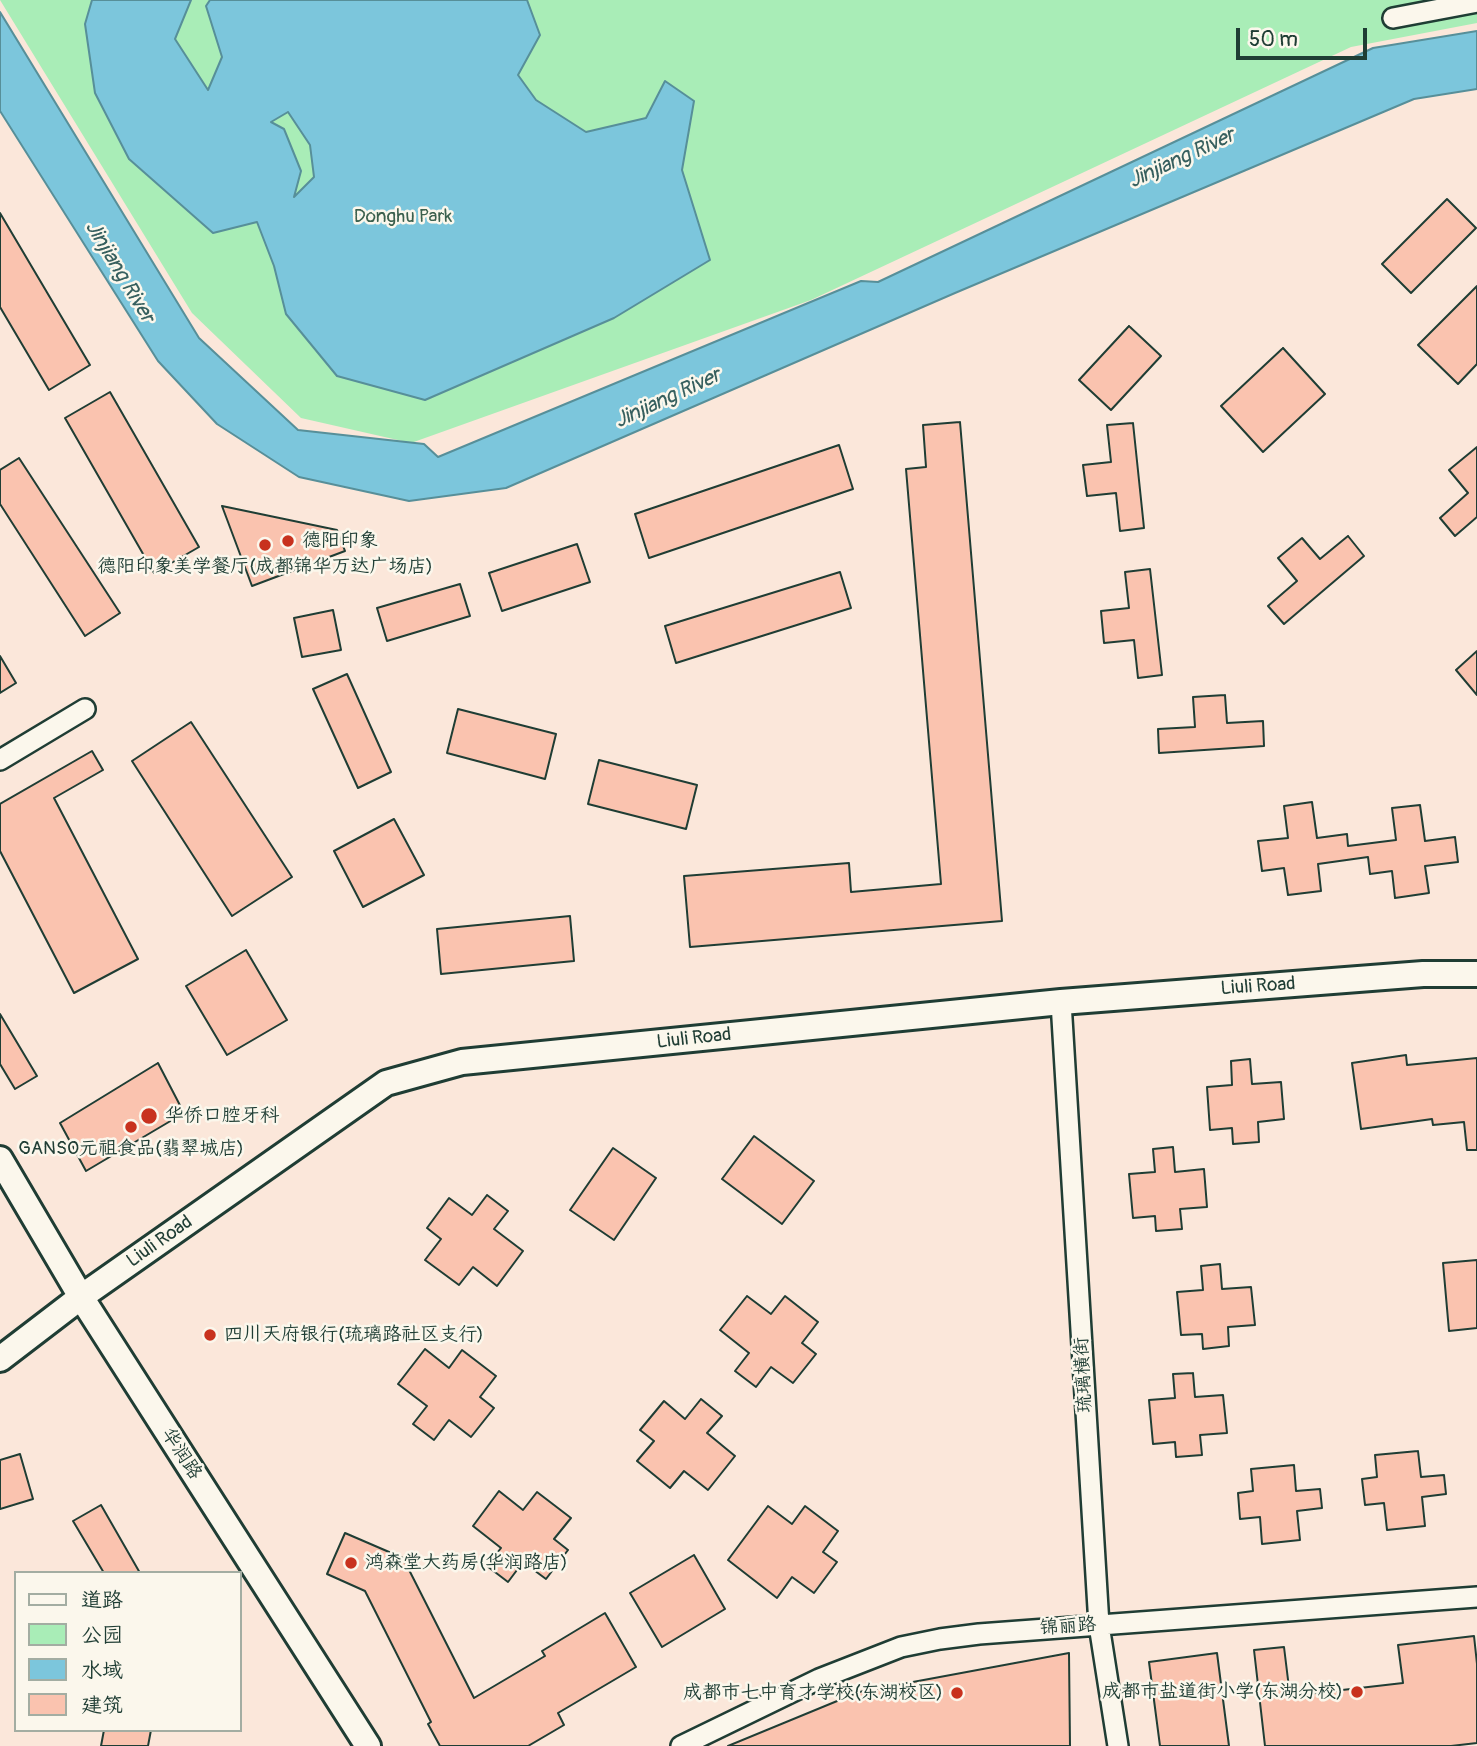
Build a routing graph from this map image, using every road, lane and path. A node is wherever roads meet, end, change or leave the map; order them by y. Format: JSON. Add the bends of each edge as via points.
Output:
{"nodes":[{"id":1,"x":1477,"y":2,"type":"edge"},
{"id":2,"x":1393,"y":18,"type":"dead end"},
{"id":3,"x":85,"y":709,"type":"dead end"},
{"id":4,"x":0,"y":760,"type":"edge"},
{"id":5,"x":1477,"y":974,"type":"edge"},
{"id":6,"x":1061,"y":1002,"type":"junction"},
{"id":7,"x":0,"y":1159,"type":"edge"},
{"id":8,"x":80,"y":1297,"type":"junction"},
{"id":9,"x":0,"y":1359,"type":"edge"},
{"id":10,"x":1477,"y":1597,"type":"edge"},
{"id":11,"x":1099,"y":1625,"type":"junction"},
{"id":12,"x":368,"y":1746,"type":"edge"},
{"id":13,"x":681,"y":1746,"type":"edge"},
{"id":14,"x":1118,"y":1746,"type":"edge"}],
"edges":[{"from":1,"to":2,"type":"street"},
{"from":3,"to":4,"type":"street"},
{"from":5,"to":6,"type":"street","name":"Liuli Road","via":[[1423,974]]},
{"from":6,"to":8,"type":"street","name":"Liuli Road","via":[[462,1062],[386,1083]]},
{"from":6,"to":11,"type":"street","name":"琉璃横街"},
{"from":7,"to":8,"type":"street","name":"华润路"},
{"from":8,"to":9,"type":"street","name":"Liuli Road"},
{"from":8,"to":12,"type":"street","name":"华润路"},
{"from":10,"to":11,"type":"street","name":"锦丽路"},
{"from":11,"to":13,"type":"street","name":"锦丽路","via":[[979,1634],[901,1647],[819,1679]]},
{"from":11,"to":14,"type":"street","name":"琉璃横街"}]}
